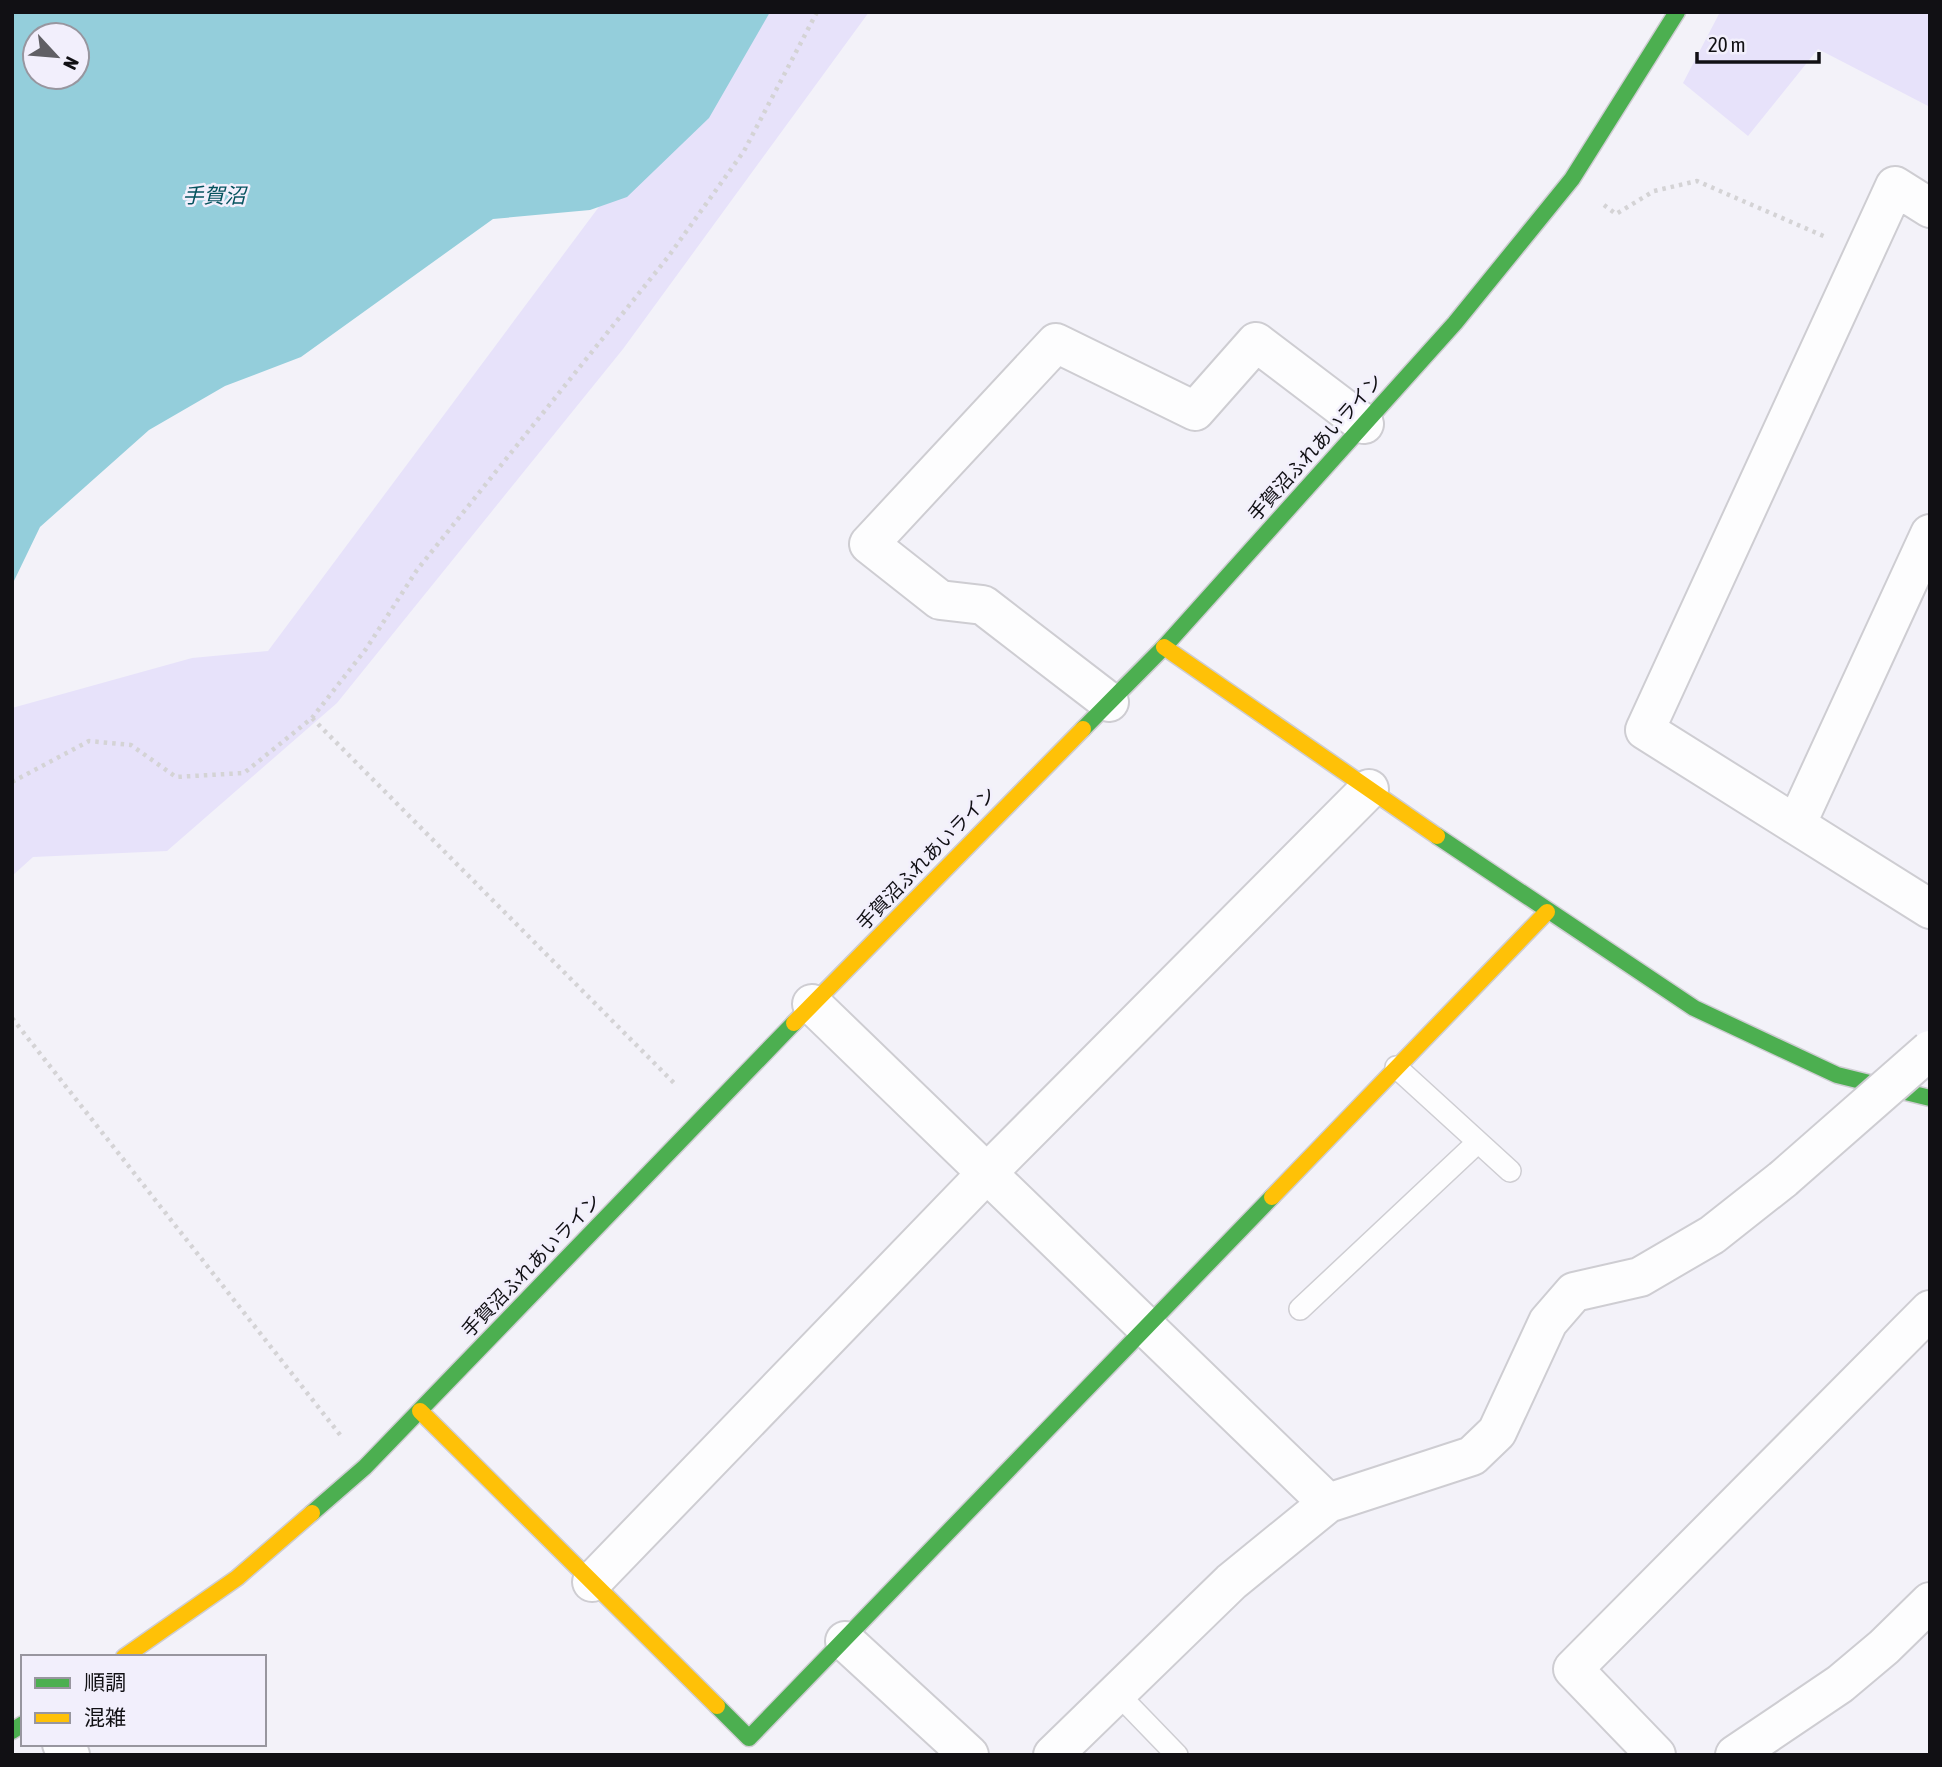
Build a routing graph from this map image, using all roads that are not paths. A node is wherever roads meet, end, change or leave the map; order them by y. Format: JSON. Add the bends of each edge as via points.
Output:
{"nodes":[{"id":1,"x":1677,"y":12,"type":"edge"},
{"id":2,"x":1930,"y":208,"type":"edge"},
{"id":3,"x":1364,"y":424,"type":"junction"},
{"id":4,"x":1930,"y":534,"type":"edge"},
{"id":5,"x":1164,"y":647,"type":"junction"},
{"id":6,"x":1109,"y":702,"type":"junction"},
{"id":7,"x":1369,"y":789,"type":"junction"},
{"id":8,"x":1796,"y":825,"type":"junction"},
{"id":9,"x":1930,"y":909,"type":"edge"},
{"id":10,"x":1547,"y":912,"type":"junction"},
{"id":11,"x":812,"y":1004,"type":"junction"},
{"id":12,"x":1930,"y":1049,"type":"edge"},
{"id":13,"x":1396,"y":1067,"type":"junction"},
{"id":14,"x":1930,"y":1098,"type":"edge"},
{"id":15,"x":1478,"y":1142,"type":"junction"},
{"id":16,"x":1510,"y":1171,"type":"dead end"},
{"id":17,"x":986,"y":1174,"type":"junction"},
{"id":18,"x":1300,"y":1309,"type":"dead end"},
{"id":19,"x":1930,"y":1310,"type":"edge"},
{"id":20,"x":1146,"y":1327,"type":"junction"},
{"id":21,"x":420,"y":1411,"type":"junction"},
{"id":22,"x":1328,"y":1503,"type":"junction"},
{"id":23,"x":592,"y":1582,"type":"junction"},
{"id":24,"x":1922,"y":1621,"type":"edge"},
{"id":25,"x":845,"y":1641,"type":"junction"},
{"id":26,"x":127,"y":1655,"type":"edge"},
{"id":27,"x":1117,"y":1693,"type":"junction"},
{"id":28,"x":969,"y":1755,"type":"edge"},
{"id":29,"x":1053,"y":1755,"type":"edge"},
{"id":30,"x":1177,"y":1755,"type":"edge"},
{"id":31,"x":1657,"y":1755,"type":"edge"},
{"id":32,"x":1735,"y":1755,"type":"edge"}],
"edges":[{"from":1,"to":3,"type":"street","name":"手賀沼ふれあいライン","via":[[1572,179],[1455,323]]},
{"from":2,"to":8,"type":"street","via":[[1895,186],[1645,730]]},
{"from":3,"to":5,"type":"street","name":"手賀沼ふれあいライン"},
{"from":3,"to":6,"type":"street","via":[[1256,342],[1195,411],[1056,343],[869,544],[940,600],[983,605]]},
{"from":4,"to":8,"type":"street"},
{"from":5,"to":6,"type":"street","name":"手賀沼ふれあいライン"},
{"from":5,"to":7,"type":"street"},
{"from":6,"to":11,"type":"street","name":"手賀沼ふれあいライン"},
{"from":7,"to":10,"type":"street"},
{"from":7,"to":17,"type":"street"},
{"from":8,"to":9,"type":"street"},
{"from":10,"to":13,"type":"street"},
{"from":10,"to":14,"type":"street","via":[[1694,1008],[1837,1075]]},
{"from":11,"to":17,"type":"street"},
{"from":11,"to":21,"type":"street","name":"手賀沼ふれあいライン"},
{"from":12,"to":22,"type":"street","bridge":true,"via":[[1712,1235],[1640,1277],[1574,1292],[1548,1322],[1497,1432],[1472,1456]]},
{"from":13,"to":15,"type":"lane"},
{"from":13,"to":20,"type":"street"},
{"from":15,"to":16,"type":"lane"},
{"from":15,"to":18,"type":"lane"},
{"from":17,"to":20,"type":"street"},
{"from":17,"to":23,"type":"street"},
{"from":19,"to":31,"type":"street","via":[[1573,1669]]},
{"from":20,"to":22,"type":"street"},
{"from":20,"to":25,"type":"street"},
{"from":21,"to":23,"type":"street"},
{"from":21,"to":26,"type":"street","name":"手賀沼ふれあいライン","via":[[365,1467],[237,1578]]},
{"from":22,"to":27,"type":"street","via":[[1231,1582]]},
{"from":23,"to":25,"type":"street","via":[[748,1738]]},
{"from":24,"to":32,"type":"street"},
{"from":25,"to":28,"type":"street"},
{"from":27,"to":29,"type":"street"},
{"from":27,"to":30,"type":"lane"}]}
